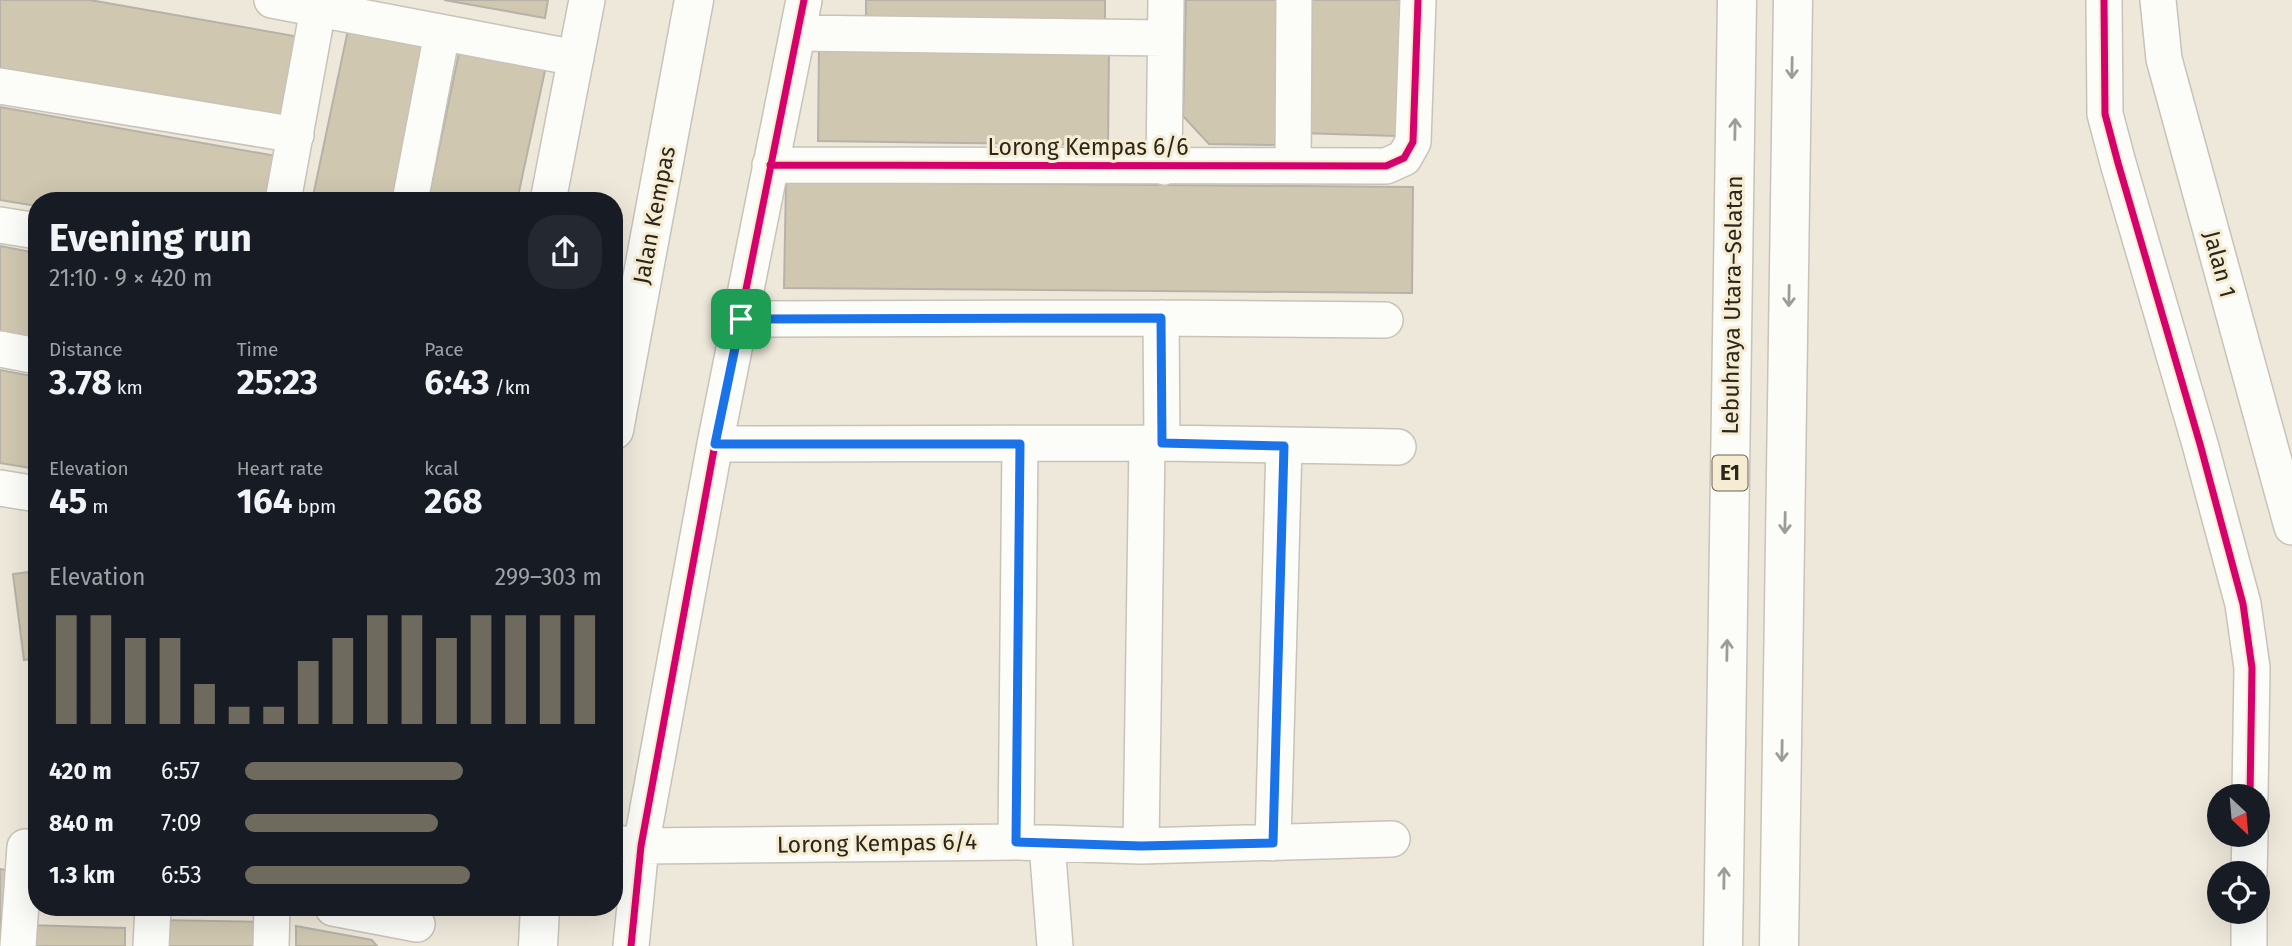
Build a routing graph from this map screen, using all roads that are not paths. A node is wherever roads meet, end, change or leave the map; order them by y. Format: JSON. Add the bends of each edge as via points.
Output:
{"nodes":[{"id":1,"x":272,"y":0,"type":"edge"},
{"id":2,"x":587,"y":0,"type":"edge"},
{"id":3,"x":694,"y":0,"type":"edge"},
{"id":4,"x":1166,"y":0,"type":"edge"},
{"id":5,"x":1294,"y":0,"type":"edge"},
{"id":6,"x":1418,"y":0,"type":"edge"},
{"id":7,"x":1737,"y":0,"type":"edge"},
{"id":8,"x":1793,"y":0,"type":"edge"},
{"id":9,"x":2104,"y":0,"type":"edge"},
{"id":10,"x":2158,"y":0,"type":"edge"},
{"id":11,"x":318,"y":9,"type":"junction"},
{"id":12,"x":801,"y":16,"type":"edge"},
{"id":13,"x":442,"y":33,"type":"junction"},
{"id":14,"x":1165,"y":38,"type":"junction"},
{"id":15,"x":576,"y":58,"type":"junction"},
{"id":16,"x":0,"y":86,"type":"edge"},
{"id":17,"x":296,"y":135,"type":"junction"},
{"id":18,"x":771,"y":165,"type":"junction"},
{"id":19,"x":1293,"y":166,"type":"junction"},
{"id":20,"x":1164,"y":167,"type":"junction"},
{"id":21,"x":285,"y":192,"type":"edge"},
{"id":22,"x":412,"y":192,"type":"edge"},
{"id":23,"x":550,"y":192,"type":"edge"},
{"id":24,"x":0,"y":225,"type":"edge"},
{"id":25,"x":28,"y":230,"type":"edge"},
{"id":26,"x":1161,"y":318,"type":"junction"},
{"id":27,"x":741,"y":319,"type":"junction"},
{"id":28,"x":1385,"y":320,"type":"dead end"},
{"id":29,"x":0,"y":349,"type":"edge"},
{"id":30,"x":28,"y":354,"type":"edge"},
{"id":31,"x":623,"y":382,"type":"edge"},
{"id":32,"x":1154,"y":443,"type":"junction"},
{"id":33,"x":715,"y":444,"type":"junction"},
{"id":34,"x":1020,"y":444,"type":"junction"},
{"id":35,"x":1284,"y":446,"type":"junction"},
{"id":36,"x":1398,"y":447,"type":"dead end"},
{"id":37,"x":0,"y":488,"type":"edge"},
{"id":38,"x":28,"y":493,"type":"edge"},
{"id":39,"x":2292,"y":527,"type":"edge"},
{"id":40,"x":2250,"y":784,"type":"edge"},
{"id":41,"x":1392,"y":839,"type":"dead end"},
{"id":42,"x":1031,"y":843,"type":"junction"},
{"id":43,"x":1273,"y":843,"type":"junction"},
{"id":44,"x":628,"y":844,"type":"edge"},
{"id":45,"x":1141,"y":846,"type":"junction"},
{"id":46,"x":21,"y":847,"type":"edge"},
{"id":47,"x":153,"y":916,"type":"edge"},
{"id":48,"x":272,"y":916,"type":"edge"},
{"id":49,"x":370,"y":916,"type":"edge"},
{"id":50,"x":540,"y":916,"type":"edge"},
{"id":51,"x":2249,"y":924,"type":"edge"},
{"id":52,"x":417,"y":926,"type":"edge"},
{"id":53,"x":18,"y":946,"type":"edge"},
{"id":54,"x":151,"y":946,"type":"edge"},
{"id":55,"x":271,"y":946,"type":"edge"},
{"id":56,"x":538,"y":946,"type":"edge"},
{"id":57,"x":631,"y":946,"type":"edge"},
{"id":58,"x":1055,"y":946,"type":"edge"},
{"id":59,"x":1723,"y":946,"type":"edge"},
{"id":60,"x":1779,"y":946,"type":"edge"},
{"id":61,"x":2249,"y":946,"type":"edge"}],
"edges":[{"from":1,"to":11,"type":"street"},
{"from":2,"to":15,"type":"street"},
{"from":3,"to":31,"type":"main road","name":"Jalan Kempas"},
{"from":4,"to":14,"type":"street"},
{"from":5,"to":19,"type":"street"},
{"from":6,"to":19,"type":"street","name":"Lorong Kempas 6/6","via":[[1413,142],[1404,158],[1386,166]]},
{"from":59,"to":7,"type":"main road","name":"Lebuhraya Utara–Selatan","number":"E1","one_way":true},
{"from":8,"to":60,"type":"main road","one_way":true},
{"from":9,"to":40,"type":"street","via":[[2105,114],[2243,604],[2252,668]]},
{"from":10,"to":39,"type":"street","name":"Jalan 1","via":[[2167,71]]},
{"from":11,"to":13,"type":"street"},
{"from":11,"to":17,"type":"street"},
{"from":12,"to":14,"type":"street"},
{"from":12,"to":18,"type":"street"},
{"from":13,"to":15,"type":"street"},
{"from":13,"to":22,"type":"street"},
{"from":14,"to":20,"type":"street"},
{"from":15,"to":23,"type":"street"},
{"from":16,"to":17,"type":"street"},
{"from":17,"to":21,"type":"street"},
{"from":18,"to":20,"type":"street","name":"Lorong Kempas 6/6"},
{"from":18,"to":27,"type":"street"},
{"from":19,"to":20,"type":"street","name":"Lorong Kempas 6/6"},
{"from":24,"to":25,"type":"street"},
{"from":26,"to":27,"type":"street"},
{"from":26,"to":28,"type":"street"},
{"from":26,"to":32,"type":"street"},
{"from":27,"to":33,"type":"street"},
{"from":29,"to":30,"type":"street"},
{"from":32,"to":34,"type":"street"},
{"from":32,"to":35,"type":"street"},
{"from":32,"to":45,"type":"street"},
{"from":33,"to":34,"type":"street"},
{"from":33,"to":44,"type":"street"},
{"from":34,"to":42,"type":"street"},
{"from":35,"to":36,"type":"street"},
{"from":35,"to":43,"type":"street"},
{"from":37,"to":38,"type":"street"},
{"from":41,"to":43,"type":"street","name":"Lorong Kempas 6/4"},
{"from":42,"to":44,"type":"street","name":"Lorong Kempas 6/4"},
{"from":42,"to":45,"type":"street","name":"Lorong Kempas 6/4"},
{"from":42,"to":58,"type":"street"},
{"from":43,"to":45,"type":"street","name":"Lorong Kempas 6/4"},
{"from":44,"to":57,"type":"street"},
{"from":46,"to":53,"type":"street"},
{"from":47,"to":54,"type":"street"},
{"from":48,"to":55,"type":"street"},
{"from":49,"to":52,"type":"street"},
{"from":50,"to":56,"type":"main road"},
{"from":51,"to":61,"type":"street"}]}
